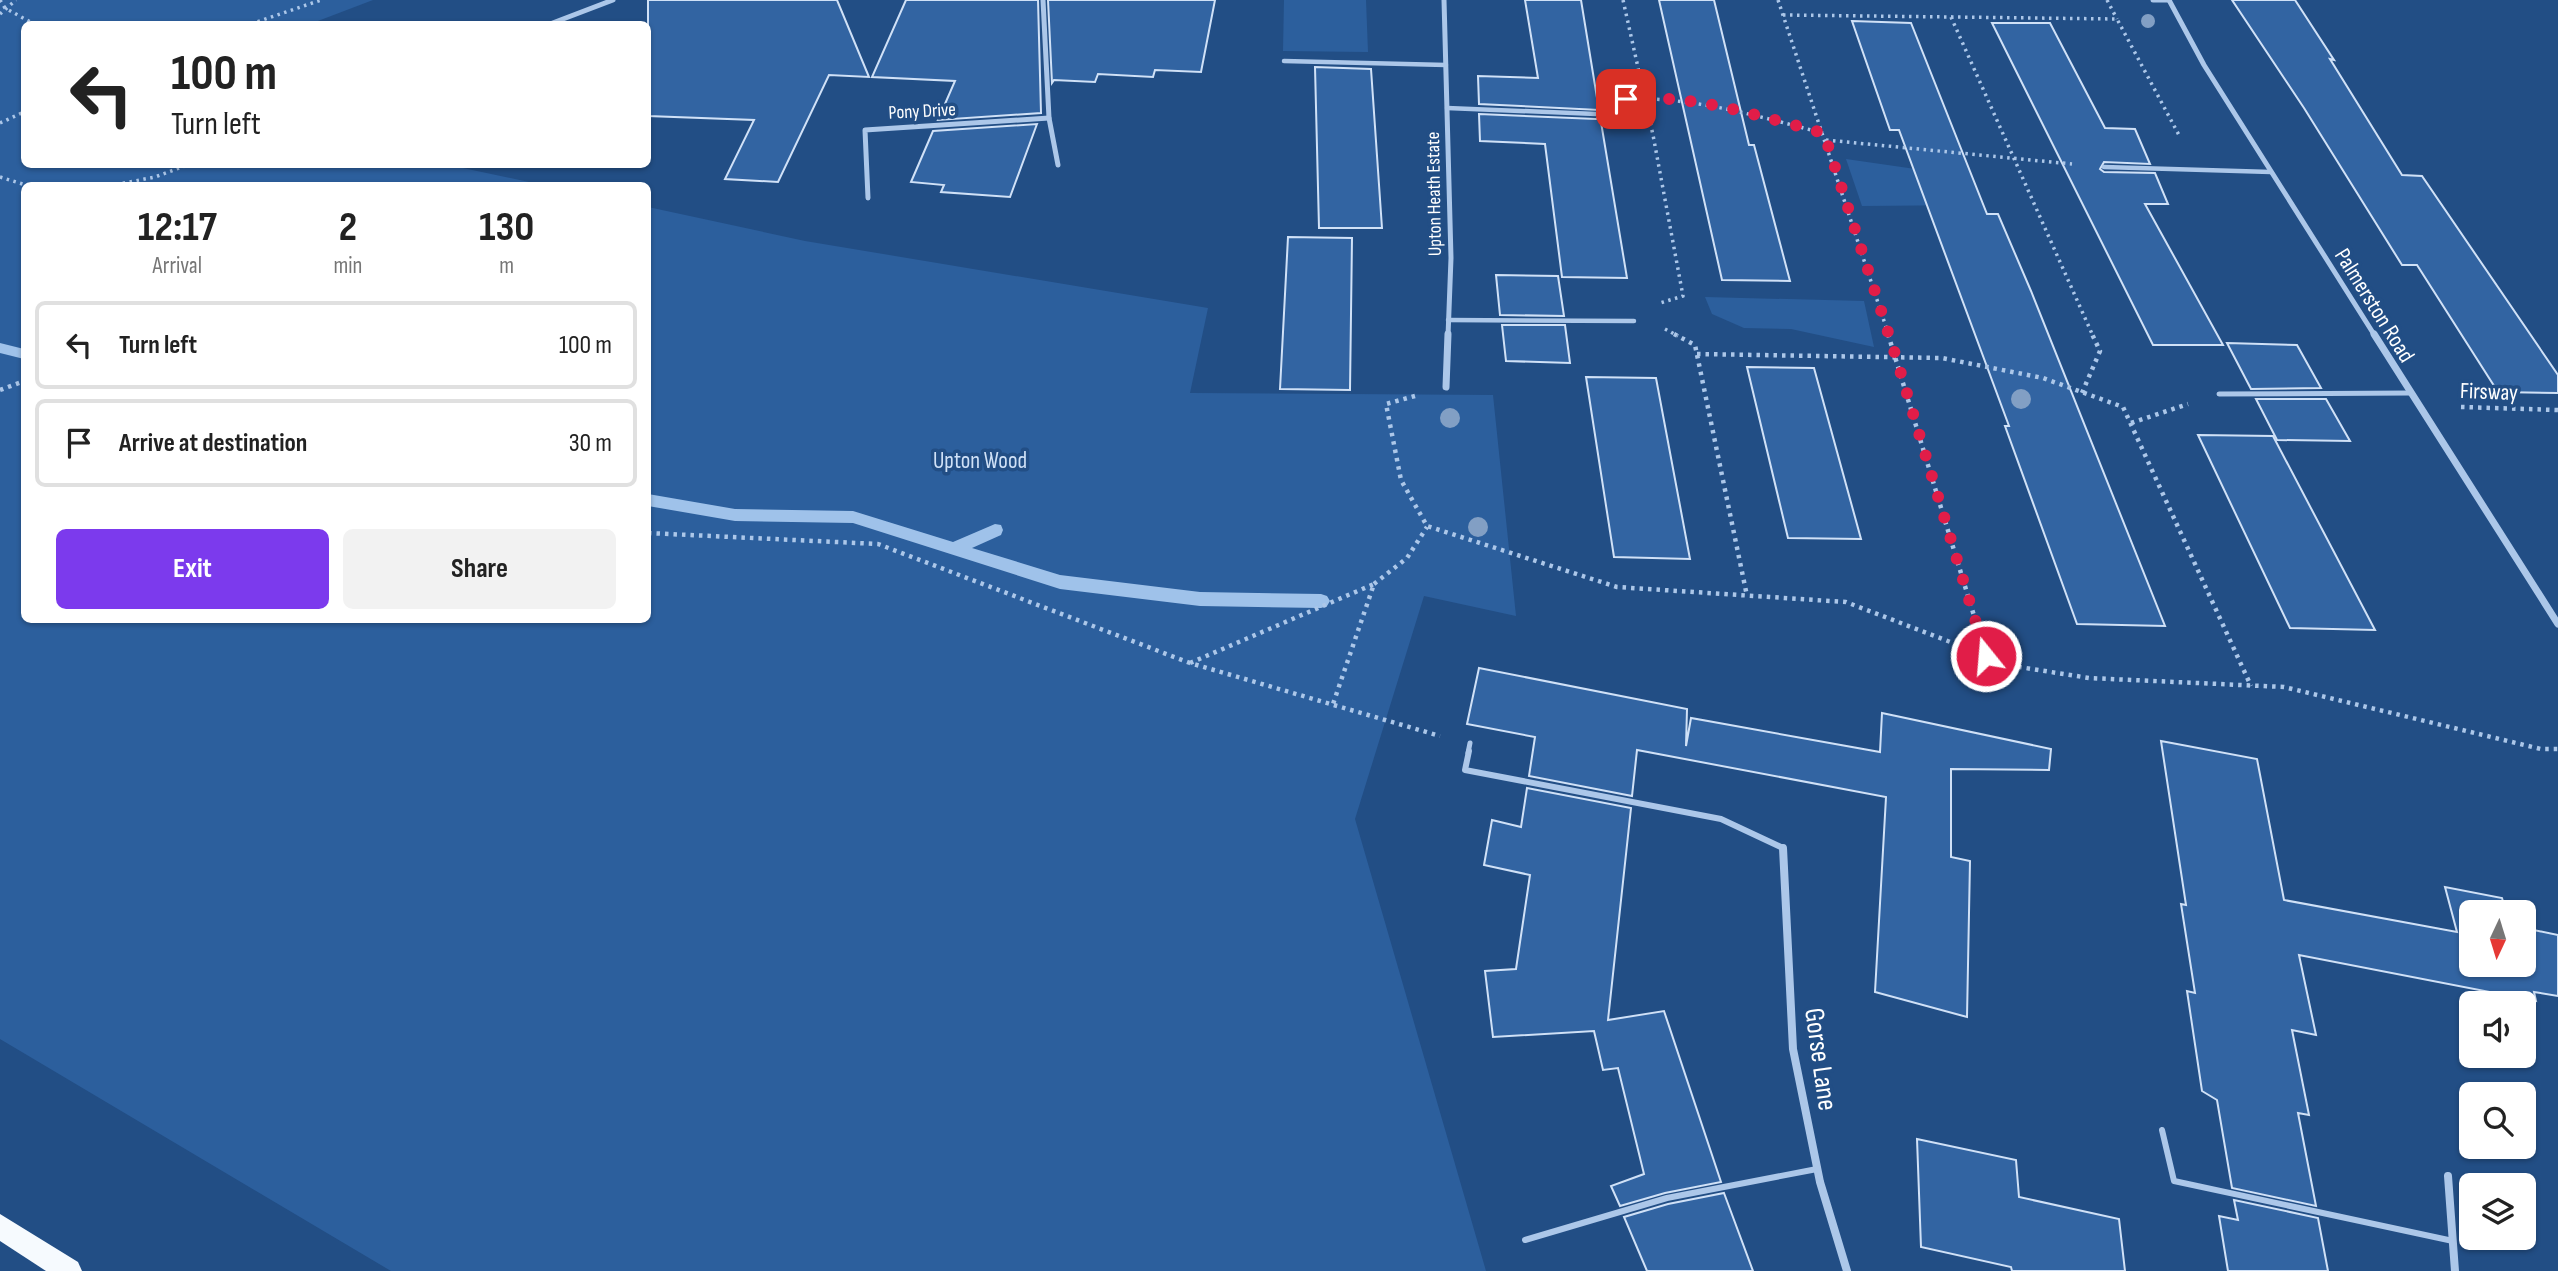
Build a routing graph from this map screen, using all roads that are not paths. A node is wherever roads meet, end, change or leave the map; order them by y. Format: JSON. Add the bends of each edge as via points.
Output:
{"nodes":[{"id":1,"x":612,"y":0,"type":"edge"},
{"id":2,"x":1043,"y":0,"type":"edge"},
{"id":3,"x":1444,"y":0,"type":"edge"},
{"id":4,"x":2153,"y":0,"type":"edge"},
{"id":5,"x":2169,"y":0,"type":"edge"},
{"id":6,"x":558,"y":21,"type":"edge"},
{"id":7,"x":1284,"y":61,"type":"dead end"},
{"id":8,"x":1446,"y":65,"type":"junction"},
{"id":9,"x":1447,"y":108,"type":"junction"},
{"id":10,"x":1596,"y":114,"type":"road end"},
{"id":11,"x":1049,"y":118,"type":"junction"},
{"id":12,"x":1058,"y":165,"type":"dead end"},
{"id":13,"x":2104,"y":167,"type":"road end"},
{"id":14,"x":2271,"y":172,"type":"junction"},
{"id":15,"x":868,"y":198,"type":"dead end"},
{"id":16,"x":1448,"y":320,"type":"junction"},
{"id":17,"x":1634,"y":321,"type":"dead end"},
{"id":18,"x":1446,"y":387,"type":"road end"},
{"id":19,"x":2410,"y":393,"type":"junction"},
{"id":20,"x":2219,"y":394,"type":"road end"},
{"id":21,"x":2558,"y":624,"type":"edge"},
{"id":22,"x":1470,"y":743,"type":"road end"},
{"id":23,"x":1783,"y":848,"type":"joint"},
{"id":24,"x":2162,"y":1130,"type":"dead end"},
{"id":25,"x":1817,"y":1169,"type":"junction"},
{"id":26,"x":2448,"y":1176,"type":"dead end"},
{"id":27,"x":0,"y":1226,"type":"edge"},
{"id":28,"x":1525,"y":1240,"type":"dead end"},
{"id":29,"x":2453,"y":1241,"type":"junction"},
{"id":30,"x":69,"y":1271,"type":"edge"},
{"id":31,"x":1847,"y":1271,"type":"edge"},
{"id":32,"x":2455,"y":1271,"type":"edge"}],
"edges":[{"from":1,"to":6,"type":"street"},
{"from":2,"to":11,"type":"street"},
{"from":3,"to":8,"type":"street","name":"Upton Heath Estate"},
{"from":4,"to":5,"type":"street"},
{"from":5,"to":14,"type":"street","name":"Palmerston Road"},
{"from":7,"to":8,"type":"lane"},
{"from":8,"to":9,"type":"street","name":"Upton Heath Estate"},
{"from":9,"to":10,"type":"lane"},
{"from":9,"to":16,"type":"street","name":"Upton Heath Estate"},
{"from":11,"to":12,"type":"street"},
{"from":11,"to":15,"type":"street","name":"Pony Drive","via":[[865,130]]},
{"from":13,"to":14,"type":"lane"},
{"from":14,"to":19,"type":"street","name":"Palmerston Road"},
{"from":16,"to":17,"type":"lane"},
{"from":16,"to":18,"type":"street","name":"Upton Heath Estate"},
{"from":19,"to":20,"type":"lane"},
{"from":19,"to":21,"type":"street","name":"Palmerston Road"},
{"from":22,"to":23,"type":"lane","via":[[1465,770],[1721,819]]},
{"from":23,"to":25,"type":"street","name":"Gorse Lane","via":[[1793,1049]]},
{"from":24,"to":29,"type":"lane","via":[[2174,1181]]},
{"from":25,"to":28,"type":"lane","via":[[1667,1198]]},
{"from":25,"to":31,"type":"street","name":"Gorse Lane"},
{"from":26,"to":29,"type":"street"},
{"from":27,"to":30,"type":"highway"},
{"from":29,"to":32,"type":"street"}]}
